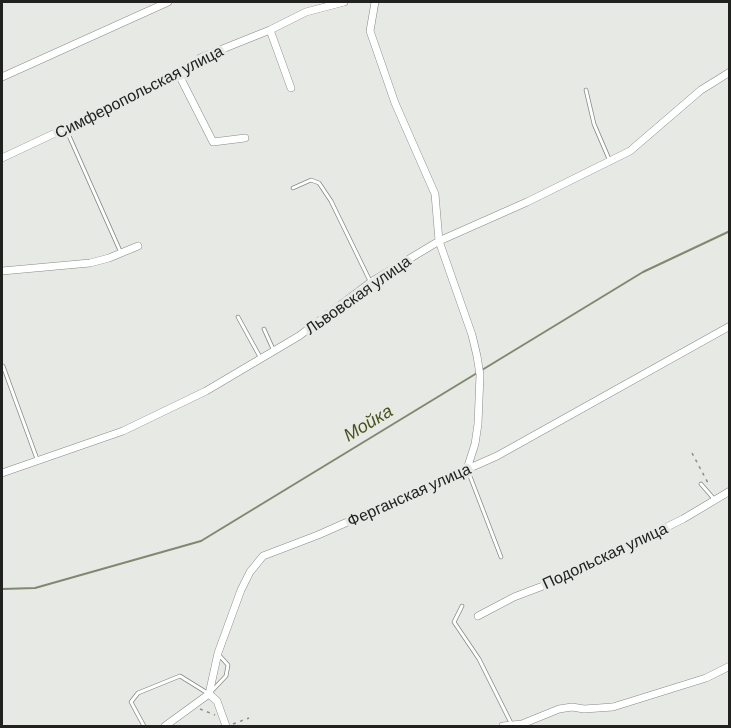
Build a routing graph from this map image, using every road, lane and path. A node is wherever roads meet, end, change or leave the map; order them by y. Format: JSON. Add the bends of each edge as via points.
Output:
{"nodes":[{"id":1,"x":168,"y":2,"type":"edge"},
{"id":2,"x":344,"y":2,"type":"edge"},
{"id":3,"x":375,"y":2,"type":"edge"},
{"id":4,"x":270,"y":30,"type":"junction"},
{"id":5,"x":729,"y":72,"type":"edge"},
{"id":6,"x":179,"y":75,"type":"junction"},
{"id":7,"x":2,"y":77,"type":"edge"},
{"id":8,"x":291,"y":88,"type":"dead end"},
{"id":9,"x":586,"y":90,"type":"dead end"},
{"id":10,"x":66,"y":129,"type":"junction"},
{"id":11,"x":245,"y":138,"type":"dead end"},
{"id":12,"x":2,"y":158,"type":"edge"},
{"id":13,"x":609,"y":159,"type":"junction"},
{"id":14,"x":293,"y":188,"type":"dead end"},
{"id":15,"x":439,"y":241,"type":"junction"},
{"id":16,"x":138,"y":246,"type":"dead end"},
{"id":17,"x":121,"y":253,"type":"junction"},
{"id":18,"x":2,"y":271,"type":"edge"},
{"id":19,"x":371,"y":282,"type":"junction"},
{"id":20,"x":238,"y":317,"type":"dead end"},
{"id":21,"x":729,"y":326,"type":"edge"},
{"id":22,"x":264,"y":328,"type":"dead end"},
{"id":23,"x":274,"y":351,"type":"junction"},
{"id":24,"x":261,"y":358,"type":"junction"},
{"id":25,"x":3,"y":366,"type":"edge"},
{"id":26,"x":692,"y":453,"type":"dead end"},
{"id":27,"x":38,"y":461,"type":"junction"},
{"id":28,"x":467,"y":470,"type":"junction"},
{"id":29,"x":2,"y":473,"type":"edge"},
{"id":30,"x":701,"y":484,"type":"dead end"},
{"id":31,"x":729,"y":491,"type":"edge"},
{"id":32,"x":710,"y":493,"type":"junction"},
{"id":33,"x":715,"y":501,"type":"junction"},
{"id":34,"x":501,"y":557,"type":"dead end"},
{"id":35,"x":462,"y":606,"type":"dead end"},
{"id":36,"x":478,"y":616,"type":"dead end"},
{"id":37,"x":219,"y":653,"type":"junction"},
{"id":38,"x":729,"y":666,"type":"edge"},
{"id":39,"x":209,"y":694,"type":"junction"},
{"id":40,"x":199,"y":709,"type":"dead end"},
{"id":41,"x":220,"y":716,"type":"dead end"},
{"id":42,"x":249,"y":718,"type":"dead end"},
{"id":43,"x":144,"y":726,"type":"edge"},
{"id":44,"x":165,"y":726,"type":"edge"},
{"id":45,"x":227,"y":726,"type":"edge"},
{"id":46,"x":503,"y":726,"type":"edge"},
{"id":47,"x":512,"y":726,"type":"edge"}],
"edges":[{"from":1,"to":7,"type":"street"},
{"from":2,"to":4,"type":"street","name":"Симферопольская улица","via":[[306,12]]},
{"from":3,"to":15,"type":"street","via":[[370,31],[395,103],[435,194]]},
{"from":4,"to":6,"type":"street","name":"Симферопольская улица","via":[[200,58]]},
{"from":4,"to":8,"type":"street"},
{"from":5,"to":13,"type":"street","name":"Львовская улица","via":[[701,90],[630,151]]},
{"from":6,"to":10,"type":"street","name":"Симферопольская улица"},
{"from":6,"to":11,"type":"street","via":[[213,142]]},
{"from":9,"to":13,"type":"lane","via":[[594,124]]},
{"from":10,"to":12,"type":"street","name":"Симферопольская улица"},
{"from":10,"to":17,"type":"lane"},
{"from":13,"to":15,"type":"street","name":"Львовская улица","via":[[527,202]]},
{"from":14,"to":19,"type":"lane","via":[[311,180],[319,183]]},
{"from":15,"to":19,"type":"street","name":"Львовская улица"},
{"from":15,"to":28,"type":"street","via":[[472,335],[480,375],[478,424]]},
{"from":16,"to":17,"type":"street"},
{"from":17,"to":18,"type":"street","via":[[90,263]]},
{"from":19,"to":23,"type":"street","name":"Львовская улица"},
{"from":20,"to":24,"type":"lane"},
{"from":21,"to":28,"type":"street","name":"Ферганская улица"},
{"from":22,"to":23,"type":"lane"},
{"from":23,"to":24,"type":"street","name":"Львовская улица"},
{"from":24,"to":27,"type":"street","name":"Львовская улица","via":[[206,391],[123,431]]},
{"from":25,"to":27,"type":"lane"},
{"from":26,"to":32,"type":"path"},
{"from":27,"to":29,"type":"street","name":"Львовская улица"},
{"from":28,"to":34,"type":"lane"},
{"from":28,"to":37,"type":"street","name":"Ферганская улица","via":[[263,556],[241,590]]},
{"from":30,"to":32,"type":"lane"},
{"from":31,"to":33,"type":"street","name":"Подольская улица"},
{"from":32,"to":33,"type":"lane"},
{"from":33,"to":36,"type":"street","name":"Подольская улица","via":[[564,578]]},
{"from":35,"to":47,"type":"lane","via":[[454,622],[479,659]]},
{"from":37,"to":39,"type":"street","name":"Ферганская улица"},
{"from":37,"to":39,"type":"lane","via":[[228,665],[225,679]]},
{"from":38,"to":47,"type":"street","via":[[706,678],[613,707],[572,707]]},
{"from":39,"to":43,"type":"lane","via":[[180,676],[138,693],[131,702]]},
{"from":39,"to":44,"type":"street"},
{"from":39,"to":45,"type":"street","via":[[218,701]]},
{"from":40,"to":41,"type":"path"},
{"from":42,"to":45,"type":"path"},
{"from":46,"to":47,"type":"street"}]}
